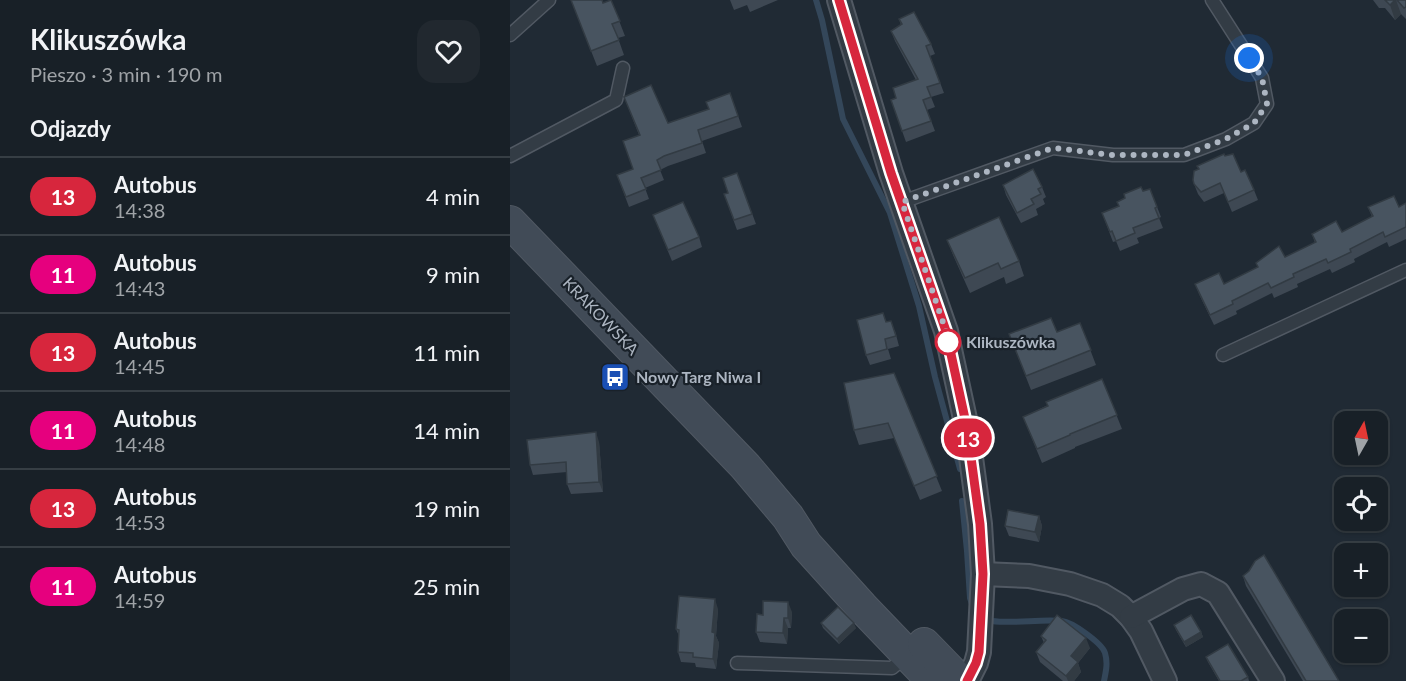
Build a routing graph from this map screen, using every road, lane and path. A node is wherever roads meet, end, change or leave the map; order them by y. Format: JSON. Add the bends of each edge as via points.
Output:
{"nodes":[{"id":1,"x":549,"y":0,"type":"edge"},
{"id":2,"x":839,"y":0,"type":"edge"},
{"id":3,"x":1212,"y":0,"type":"edge"},
{"id":4,"x":510,"y":35,"type":"edge"},
{"id":5,"x":623,"y":68,"type":"dead end"},
{"id":6,"x":510,"y":156,"type":"edge"},
{"id":7,"x":902,"y":202,"type":"junction"},
{"id":8,"x":510,"y":222,"type":"edge"},
{"id":9,"x":1406,"y":270,"type":"edge"},
{"id":10,"x":1223,"y":355,"type":"dead end"},
{"id":11,"x":983,"y":574,"type":"junction"},
{"id":12,"x":1131,"y":617,"type":"junction"},
{"id":13,"x":915,"y":649,"type":"junction"},
{"id":14,"x":737,"y":663,"type":"dead end"},
{"id":15,"x":933,"y":681,"type":"edge"},
{"id":16,"x":960,"y":681,"type":"edge"},
{"id":17,"x":967,"y":681,"type":"edge"},
{"id":18,"x":1165,"y":681,"type":"edge"},
{"id":19,"x":1273,"y":681,"type":"edge"}],
"edges":[{"from":1,"to":4,"type":"lane"},
{"from":2,"to":7,"type":"street"},
{"from":3,"to":7,"type":"lane","via":[[1262,78],[1267,104],[1254,123],[1184,155],[1113,155],[1053,148]]},
{"from":5,"to":6,"type":"lane","via":[[616,100]]},
{"from":7,"to":11,"type":"street","via":[[946,331],[967,428]]},
{"from":8,"to":13,"type":"main road","name":"KRAKOWSKA","via":[[745,466],[806,544]]},
{"from":9,"to":10,"type":"lane"},
{"from":11,"to":12,"type":"street","via":[[1029,576],[1087,589],[1111,600]]},
{"from":11,"to":17,"type":"street","via":[[979,652]]},
{"from":12,"to":18,"type":"street"},
{"from":12,"to":19,"type":"street","via":[[1183,589],[1201,584],[1218,593]]},
{"from":13,"to":14,"type":"lane","via":[[892,668]]},
{"from":13,"to":15,"type":"main road","name":"KRAKOWSKA"},
{"from":13,"to":16,"type":"main road","name":"KRAKOWSKA"}]}
